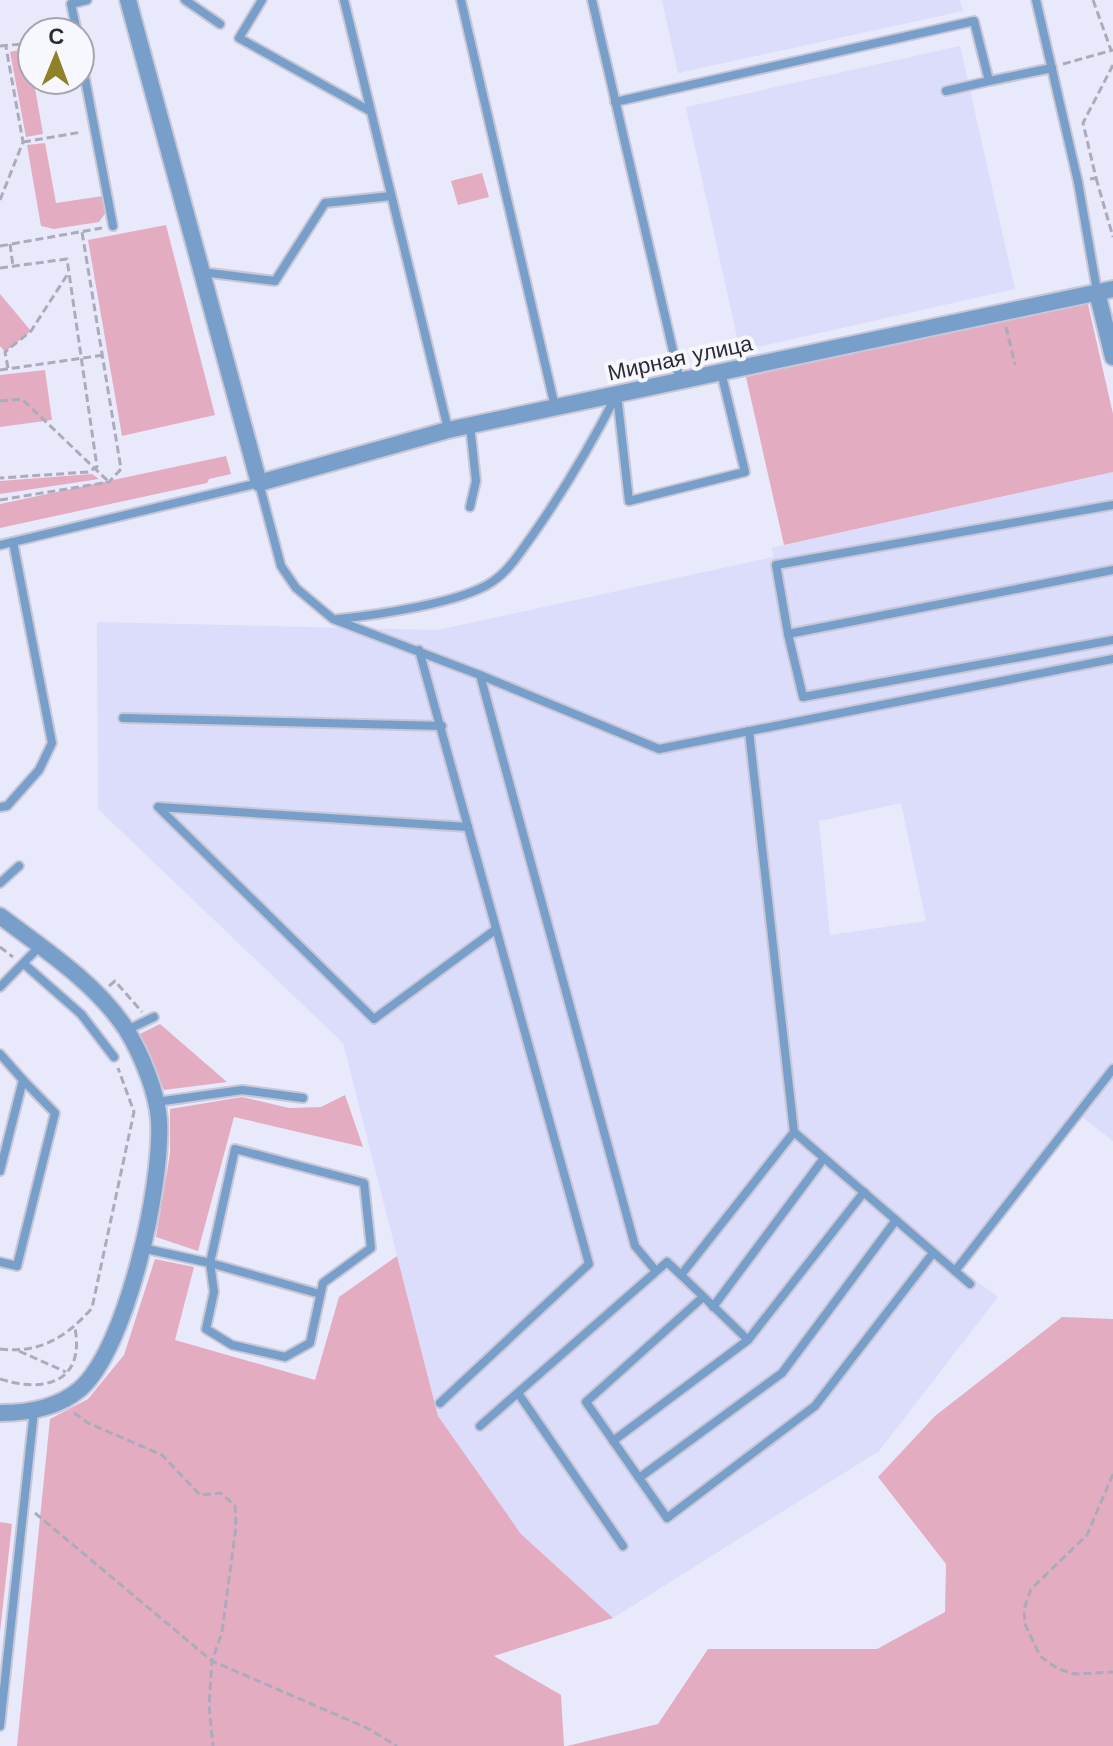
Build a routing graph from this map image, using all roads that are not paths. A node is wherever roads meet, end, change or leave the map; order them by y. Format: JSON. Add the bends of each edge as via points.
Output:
{"nodes":[{"id":1,"x":87,"y":0,"type":"edge"},
{"id":2,"x":128,"y":0,"type":"edge"},
{"id":3,"x":185,"y":0,"type":"edge"},
{"id":4,"x":262,"y":0,"type":"edge"},
{"id":5,"x":344,"y":0,"type":"edge"},
{"id":6,"x":461,"y":0,"type":"edge"},
{"id":7,"x":592,"y":0,"type":"edge"},
{"id":8,"x":1036,"y":0,"type":"edge"},
{"id":9,"x":74,"y":16,"type":"edge"},
{"id":10,"x":220,"y":24,"type":"dead end"},
{"id":11,"x":1052,"y":68,"type":"junction"},
{"id":12,"x":989,"y":81,"type":"junction"},
{"id":13,"x":946,"y":91,"type":"dead end"},
{"id":14,"x":88,"y":96,"type":"edge"},
{"id":15,"x":615,"y":102,"type":"junction"},
{"id":16,"x":370,"y":111,"type":"junction"},
{"id":17,"x":391,"y":196,"type":"junction"},
{"id":18,"x":113,"y":226,"type":"road end"},
{"id":19,"x":201,"y":272,"type":"junction"},
{"id":20,"x":1105,"y":290,"type":"edge"},
{"id":21,"x":1113,"y":357,"type":"edge"},
{"id":22,"x":721,"y":372,"type":"junction"},
{"id":23,"x":680,"y":381,"type":"junction"},
{"id":24,"x":617,"y":394,"type":"junction"},
{"id":25,"x":555,"y":407,"type":"junction"},
{"id":26,"x":470,"y":425,"type":"junction"},
{"id":27,"x":448,"y":430,"type":"junction"},
{"id":28,"x":259,"y":483,"type":"junction"},
{"id":29,"x":1113,"y":505,"type":"edge"},
{"id":30,"x":470,"y":507,"type":"dead end"},
{"id":31,"x":13,"y":542,"type":"junction"},
{"id":32,"x":0,"y":545,"type":"edge"},
{"id":33,"x":1113,"y":570,"type":"edge"},
{"id":34,"x":333,"y":619,"type":"junction"},
{"id":35,"x":788,"y":634,"type":"junction"},
{"id":36,"x":1113,"y":640,"type":"edge"},
{"id":37,"x":419,"y":650,"type":"junction"},
{"id":38,"x":1113,"y":659,"type":"edge"},
{"id":39,"x":480,"y":675,"type":"junction"},
{"id":40,"x":123,"y":718,"type":"dead end"},
{"id":41,"x":442,"y":726,"type":"junction"},
{"id":42,"x":749,"y":731,"type":"junction"},
{"id":43,"x":0,"y":807,"type":"edge"},
{"id":44,"x":468,"y":827,"type":"junction"},
{"id":45,"x":19,"y":866,"type":"dead end"},
{"id":46,"x":0,"y":883,"type":"edge"},
{"id":47,"x":0,"y":916,"type":"edge"},
{"id":48,"x":495,"y":930,"type":"junction"},
{"id":49,"x":40,"y":946,"type":"junction"},
{"id":50,"x":24,"y":964,"type":"junction"},
{"id":51,"x":0,"y":987,"type":"edge"},
{"id":52,"x":154,"y":1017,"type":"dead end"},
{"id":53,"x":127,"y":1030,"type":"junction"},
{"id":54,"x":0,"y":1054,"type":"edge"},
{"id":55,"x":114,"y":1057,"type":"road end"},
{"id":56,"x":1113,"y":1069,"type":"edge"},
{"id":57,"x":23,"y":1080,"type":"junction"},
{"id":58,"x":303,"y":1098,"type":"dead end"},
{"id":59,"x":156,"y":1102,"type":"junction"},
{"id":60,"x":794,"y":1132,"type":"junction"},
{"id":61,"x":824,"y":1158,"type":"junction"},
{"id":62,"x":0,"y":1171,"type":"edge"},
{"id":63,"x":864,"y":1192,"type":"junction"},
{"id":64,"x":896,"y":1220,"type":"junction"},
{"id":65,"x":141,"y":1247,"type":"junction"},
{"id":66,"x":933,"y":1253,"type":"junction"},
{"id":67,"x":0,"y":1262,"type":"edge"},
{"id":68,"x":210,"y":1263,"type":"junction"},
{"id":69,"x":656,"y":1271,"type":"junction"},
{"id":70,"x":955,"y":1271,"type":"junction"},
{"id":71,"x":681,"y":1275,"type":"junction"},
{"id":72,"x":970,"y":1284,"type":"dead end"},
{"id":73,"x":320,"y":1294,"type":"junction"},
{"id":74,"x":703,"y":1297,"type":"junction"},
{"id":75,"x":713,"y":1307,"type":"junction"},
{"id":76,"x":748,"y":1340,"type":"junction"},
{"id":77,"x":518,"y":1393,"type":"junction"},
{"id":78,"x":440,"y":1403,"type":"dead end"},
{"id":79,"x":34,"y":1411,"type":"junction"},
{"id":80,"x":0,"y":1413,"type":"edge"},
{"id":81,"x":480,"y":1426,"type":"dead end"},
{"id":82,"x":613,"y":1441,"type":"junction"},
{"id":83,"x":639,"y":1478,"type":"junction"},
{"id":84,"x":623,"y":1546,"type":"dead end"},
{"id":85,"x":0,"y":1726,"type":"edge"}],
"edges":[{"from":1,"to":9,"type":"lane","via":[[71,4]]},
{"from":2,"to":19,"type":"street"},
{"from":3,"to":10,"type":"lane"},
{"from":4,"to":16,"type":"lane","via":[[239,38]]},
{"from":5,"to":16,"type":"lane"},
{"from":6,"to":25,"type":"lane"},
{"from":7,"to":15,"type":"lane"},
{"from":8,"to":11,"type":"lane"},
{"from":11,"to":12,"type":"lane"},
{"from":11,"to":20,"type":"lane"},
{"from":12,"to":13,"type":"lane"},
{"from":12,"to":15,"type":"lane","via":[[974,21]]},
{"from":14,"to":18,"type":"lane"},
{"from":15,"to":23,"type":"lane"},
{"from":16,"to":17,"type":"lane"},
{"from":17,"to":19,"type":"lane","via":[[325,203],[275,281]]},
{"from":17,"to":27,"type":"lane"},
{"from":19,"to":28,"type":"street"},
{"from":20,"to":21,"type":"street"},
{"from":20,"to":22,"type":"street","name":"Мирная улица"},
{"from":22,"to":23,"type":"street","name":"Мирная улица"},
{"from":22,"to":24,"type":"lane","via":[[745,472],[629,501]]},
{"from":23,"to":24,"type":"street","name":"Мирная улица"},
{"from":24,"to":25,"type":"street","name":"Мирная улица"},
{"from":24,"to":34,"type":"lane","via":[[575,475],[510,566],[493,581],[473,593]]},
{"from":25,"to":26,"type":"street","name":"Мирная улица"},
{"from":26,"to":27,"type":"street","name":"Мирная улица"},
{"from":26,"to":30,"type":"lane","via":[[476,481]]},
{"from":27,"to":28,"type":"street","name":"Мирная улица"},
{"from":28,"to":31,"type":"lane"},
{"from":28,"to":34,"type":"lane","via":[[281,566],[296,588]]},
{"from":29,"to":35,"type":"lane","via":[[776,565]]},
{"from":31,"to":32,"type":"lane"},
{"from":31,"to":43,"type":"lane","via":[[52,743],[39,770],[7,806]]},
{"from":33,"to":35,"type":"lane"},
{"from":34,"to":37,"type":"lane"},
{"from":35,"to":36,"type":"lane","via":[[803,697]]},
{"from":37,"to":39,"type":"lane"},
{"from":37,"to":41,"type":"lane"},
{"from":38,"to":42,"type":"lane"},
{"from":39,"to":42,"type":"lane","via":[[659,749]]},
{"from":39,"to":69,"type":"lane","via":[[635,1246]]},
{"from":40,"to":41,"type":"lane"},
{"from":41,"to":44,"type":"lane"},
{"from":42,"to":60,"type":"lane"},
{"from":44,"to":48,"type":"lane"},
{"from":44,"to":48,"type":"lane","via":[[158,807],[374,1019]]},
{"from":45,"to":46,"type":"lane"},
{"from":47,"to":49,"type":"street"},
{"from":48,"to":78,"type":"lane","via":[[589,1264]]},
{"from":49,"to":50,"type":"lane"},
{"from":49,"to":53,"type":"street","via":[[98,996]]},
{"from":50,"to":51,"type":"lane"},
{"from":50,"to":55,"type":"lane","via":[[81,1014]]},
{"from":52,"to":53,"type":"lane"},
{"from":53,"to":59,"type":"street"},
{"from":54,"to":57,"type":"lane"},
{"from":56,"to":70,"type":"lane"},
{"from":57,"to":62,"type":"lane"},
{"from":57,"to":67,"type":"lane","via":[[55,1113],[17,1266]]},
{"from":58,"to":59,"type":"lane","via":[[242,1090]]},
{"from":59,"to":65,"type":"street","via":[[156,1177]]},
{"from":60,"to":61,"type":"lane"},
{"from":60,"to":71,"type":"lane"},
{"from":61,"to":63,"type":"lane"},
{"from":61,"to":75,"type":"lane"},
{"from":63,"to":64,"type":"lane"},
{"from":63,"to":76,"type":"lane"},
{"from":64,"to":66,"type":"lane"},
{"from":64,"to":83,"type":"lane","via":[[782,1373]]},
{"from":65,"to":68,"type":"lane"},
{"from":65,"to":79,"type":"street","via":[[116,1336],[103,1361],[80,1388]]},
{"from":66,"to":70,"type":"lane"},
{"from":66,"to":83,"type":"lane","via":[[815,1406],[667,1518]]},
{"from":68,"to":73,"type":"lane"},
{"from":68,"to":73,"type":"lane","via":[[214,1292],[206,1329],[232,1345],[285,1357],[310,1343]]},
{"from":68,"to":73,"type":"lane","via":[[235,1149],[364,1183],[371,1248],[323,1283]]},
{"from":69,"to":71,"type":"lane","via":[[667,1262]]},
{"from":69,"to":77,"type":"lane"},
{"from":70,"to":72,"type":"lane"},
{"from":71,"to":74,"type":"lane"},
{"from":74,"to":75,"type":"lane"},
{"from":74,"to":82,"type":"lane","via":[[586,1402]]},
{"from":75,"to":76,"type":"lane"},
{"from":76,"to":82,"type":"lane"},
{"from":77,"to":81,"type":"lane"},
{"from":77,"to":84,"type":"lane"},
{"from":79,"to":80,"type":"street"},
{"from":79,"to":85,"type":"lane"},
{"from":82,"to":83,"type":"lane"}]}
